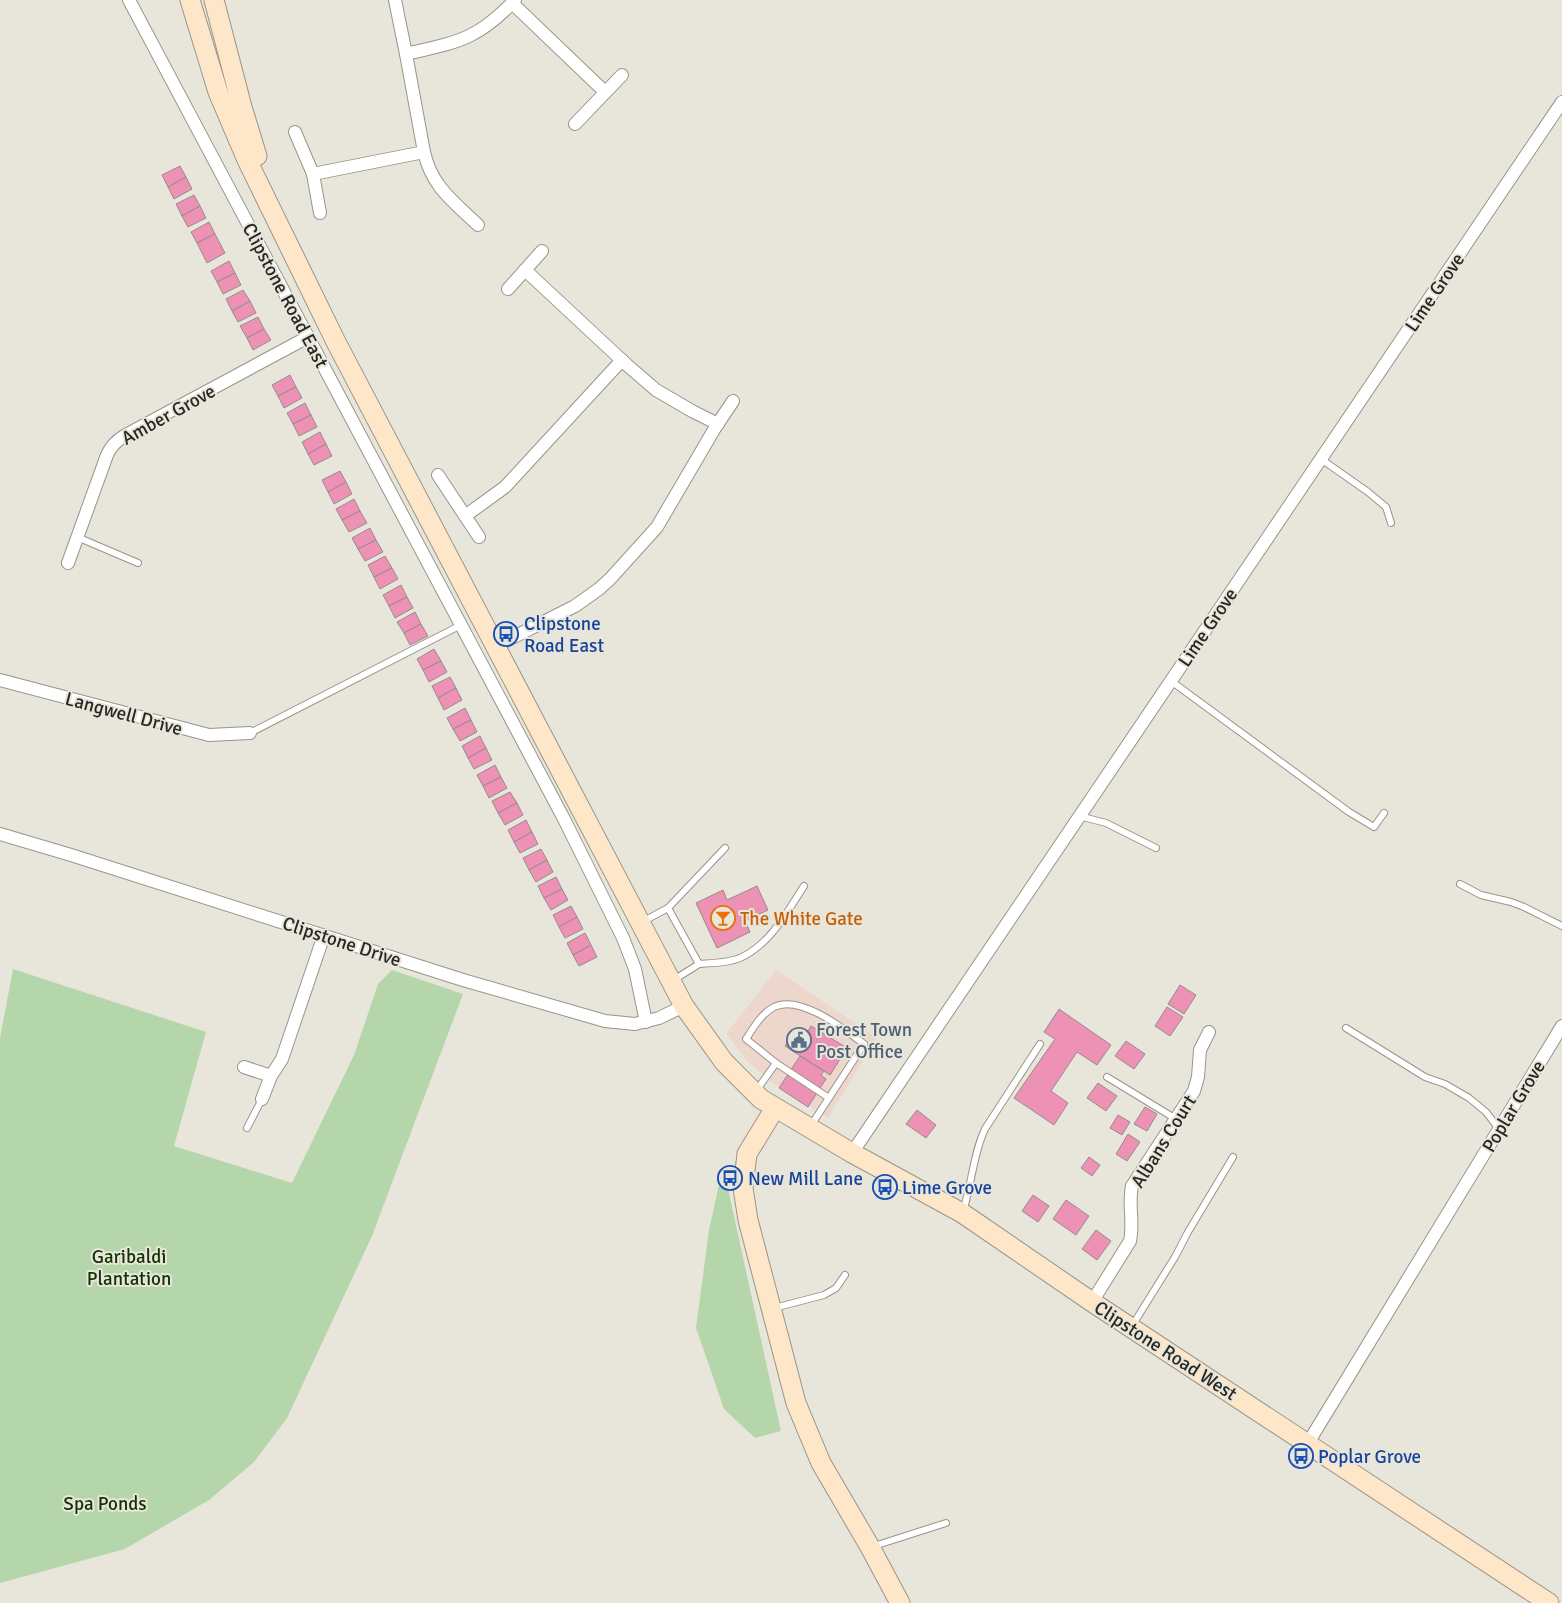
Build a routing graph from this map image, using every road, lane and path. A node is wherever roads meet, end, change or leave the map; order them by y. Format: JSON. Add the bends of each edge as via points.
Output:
{"nodes":[{"id":1,"x":129,"y":0,"type":"edge"},
{"id":2,"x":190,"y":0,"type":"edge"},
{"id":3,"x":214,"y":0,"type":"edge"},
{"id":4,"x":395,"y":0,"type":"edge"},
{"id":5,"x":514,"y":2,"type":"edge"},
{"id":6,"x":406,"y":54,"type":"junction"},
{"id":7,"x":622,"y":75,"type":"dead end"},
{"id":8,"x":605,"y":92,"type":"junction"},
{"id":9,"x":1562,"y":102,"type":"edge"},
{"id":10,"x":574,"y":124,"type":"dead end"},
{"id":11,"x":295,"y":132,"type":"dead end"},
{"id":12,"x":424,"y":152,"type":"junction"},
{"id":13,"x":313,"y":174,"type":"junction"},
{"id":14,"x":320,"y":213,"type":"dead end"},
{"id":15,"x":276,"y":217,"type":"junction"},
{"id":16,"x":478,"y":225,"type":"dead end"},
{"id":17,"x":542,"y":251,"type":"dead end"},
{"id":18,"x":525,"y":270,"type":"junction"},
{"id":19,"x":508,"y":289,"type":"dead end"},
{"id":20,"x":308,"y":337,"type":"junction"},
{"id":21,"x":622,"y":360,"type":"junction"},
{"id":22,"x":733,"y":401,"type":"dead end"},
{"id":23,"x":718,"y":424,"type":"junction"},
{"id":24,"x":1321,"y":459,"type":"junction"},
{"id":25,"x":438,"y":475,"type":"dead end"},
{"id":26,"x":465,"y":516,"type":"junction"},
{"id":27,"x":1391,"y":523,"type":"dead end"},
{"id":28,"x":480,"y":536,"type":"dead end"},
{"id":29,"x":77,"y":537,"type":"junction"},
{"id":30,"x":68,"y":563,"type":"dead end"},
{"id":31,"x":138,"y":563,"type":"dead end"},
{"id":32,"x":461,"y":625,"type":"junction"},
{"id":33,"x":496,"y":646,"type":"junction"},
{"id":34,"x":0,"y":680,"type":"edge"},
{"id":35,"x":1171,"y":681,"type":"junction"},
{"id":36,"x":250,"y":734,"type":"joint"},
{"id":37,"x":1384,"y":813,"type":"dead end"},
{"id":38,"x":1080,"y":816,"type":"junction"},
{"id":39,"x":0,"y":834,"type":"edge"},
{"id":40,"x":725,"y":848,"type":"dead end"},
{"id":41,"x":1156,"y":848,"type":"dead end"},
{"id":42,"x":1460,"y":884,"type":"dead end"},
{"id":43,"x":804,"y":886,"type":"dead end"},
{"id":44,"x":668,"y":908,"type":"junction"},
{"id":45,"x":641,"y":923,"type":"junction"},
{"id":46,"x":1562,"y":926,"type":"edge"},
{"id":47,"x":324,"y":935,"type":"junction"},
{"id":48,"x":699,"y":964,"type":"junction"},
{"id":49,"x":671,"y":982,"type":"junction"},
{"id":50,"x":684,"y":1006,"type":"junction"},
{"id":51,"x":646,"y":1022,"type":"junction"},
{"id":52,"x":1562,"y":1026,"type":"edge"},
{"id":53,"x":1346,"y":1028,"type":"dead end"},
{"id":54,"x":1209,"y":1032,"type":"dead end"},
{"id":55,"x":1040,"y":1044,"type":"dead end"},
{"id":56,"x":776,"y":1063,"type":"junction"},
{"id":57,"x":244,"y":1067,"type":"dead end"},
{"id":58,"x":271,"y":1076,"type":"junction"},
{"id":59,"x":1107,"y":1078,"type":"dead end"},
{"id":60,"x":754,"y":1093,"type":"junction"},
{"id":61,"x":829,"y":1098,"type":"junction"},
{"id":62,"x":262,"y":1099,"type":"joint"},
{"id":63,"x":775,"y":1108,"type":"junction"},
{"id":64,"x":1176,"y":1119,"type":"junction"},
{"id":65,"x":247,"y":1128,"type":"dead end"},
{"id":66,"x":809,"y":1128,"type":"junction"},
{"id":67,"x":1499,"y":1130,"type":"junction"},
{"id":68,"x":852,"y":1153,"type":"junction"},
{"id":69,"x":1233,"y":1157,"type":"dead end"},
{"id":70,"x":962,"y":1213,"type":"junction"},
{"id":71,"x":846,"y":1275,"type":"dead end"},
{"id":72,"x":1092,"y":1302,"type":"junction"},
{"id":73,"x":772,"y":1308,"type":"junction"},
{"id":74,"x":1131,"y":1327,"type":"junction"},
{"id":75,"x":1308,"y":1442,"type":"junction"},
{"id":76,"x":946,"y":1523,"type":"dead end"},
{"id":77,"x":870,"y":1547,"type":"junction"},
{"id":78,"x":900,"y":1603,"type":"edge"},
{"id":79,"x":1549,"y":1603,"type":"edge"}],
"edges":[{"from":1,"to":20,"type":"street","name":"Clipstone Road East"},
{"from":2,"to":15,"type":"main road","name":"Clipstone Road East","via":[[218,92]]},
{"from":3,"to":15,"type":"main road","name":"Clipstone Road East"},
{"from":4,"to":6,"type":"street"},
{"from":5,"to":6,"type":"street","via":[[487,27],[470,37]]},
{"from":5,"to":8,"type":"street"},
{"from":6,"to":12,"type":"street"},
{"from":7,"to":8,"type":"street"},
{"from":8,"to":10,"type":"street"},
{"from":9,"to":24,"type":"street","name":"Lime Grove"},
{"from":11,"to":13,"type":"street"},
{"from":12,"to":13,"type":"street"},
{"from":12,"to":16,"type":"street","via":[[435,182]]},
{"from":13,"to":14,"type":"street"},
{"from":15,"to":33,"type":"main road","name":"Clipstone Road East","via":[[336,342]]},
{"from":17,"to":18,"type":"street"},
{"from":18,"to":19,"type":"street"},
{"from":18,"to":21,"type":"street"},
{"from":20,"to":29,"type":"street","name":"Amber Grove","via":[[116,442],[106,455]]},
{"from":20,"to":32,"type":"street","name":"Clipstone Road East"},
{"from":21,"to":23,"type":"street","via":[[656,390]]},
{"from":21,"to":26,"type":"street","via":[[501,492]]},
{"from":22,"to":23,"type":"street"},
{"from":23,"to":33,"type":"street","via":[[657,527],[610,579],[575,606]]},
{"from":24,"to":27,"type":"lane","via":[[1386,508]]},
{"from":24,"to":35,"type":"street","name":"Lime Grove"},
{"from":25,"to":26,"type":"street"},
{"from":26,"to":28,"type":"street"},
{"from":29,"to":30,"type":"street","name":"Amber Grove"},
{"from":29,"to":31,"type":"lane"},
{"from":32,"to":36,"type":"lane"},
{"from":32,"to":51,"type":"street","name":"Clipstone Road East","via":[[623,938],[635,969]]},
{"from":33,"to":45,"type":"main road","name":"Clipstone Road East"},
{"from":34,"to":36,"type":"street","name":"Langwell Drive","via":[[209,735]]},
{"from":35,"to":37,"type":"lane","via":[[1349,812],[1374,827]]},
{"from":35,"to":38,"type":"street","name":"Lime Grove"},
{"from":38,"to":41,"type":"lane","via":[[1106,823]]},
{"from":38,"to":68,"type":"street","name":"Lime Grove"},
{"from":39,"to":47,"type":"street","name":"Clipstone Drive"},
{"from":40,"to":44,"type":"lane"},
{"from":42,"to":46,"type":"lane","via":[[1481,895],[1524,907]]},
{"from":43,"to":48,"type":"lane","via":[[774,931],[758,947],[740,958]]},
{"from":44,"to":45,"type":"lane"},
{"from":44,"to":48,"type":"lane"},
{"from":45,"to":49,"type":"main road","name":"Clipstone Road East"},
{"from":47,"to":51,"type":"street","name":"Clipstone Drive","via":[[606,1021]]},
{"from":47,"to":58,"type":"street","via":[[282,1059]]},
{"from":48,"to":49,"type":"lane"},
{"from":49,"to":50,"type":"main road","name":"Clipstone Road East"},
{"from":50,"to":51,"type":"street","name":"Clipstone Drive"},
{"from":50,"to":60,"type":"main road","name":"Clipstone Road East","via":[[724,1062]]},
{"from":52,"to":67,"type":"street","name":"Poplar Grove"},
{"from":53,"to":67,"type":"lane","via":[[1424,1076],[1469,1098],[1486,1112]]},
{"from":54,"to":64,"type":"street","name":"Albans Court","via":[[1200,1050],[1194,1091]]},
{"from":55,"to":70,"type":"lane","via":[[979,1141],[970,1192]]},
{"from":56,"to":60,"type":"lane"},
{"from":56,"to":61,"type":"lane"},
{"from":56,"to":61,"type":"lane","via":[[746,1038],[765,1013],[776,1006],[796,1005],[843,1028],[864,1044]]},
{"from":57,"to":58,"type":"street"},
{"from":58,"to":62,"type":"street"},
{"from":59,"to":64,"type":"lane"},
{"from":60,"to":63,"type":"main road","name":"Clipstone Road East"},
{"from":61,"to":66,"type":"lane"},
{"from":62,"to":65,"type":"lane"},
{"from":63,"to":66,"type":"main road","name":"Clipstone Road West"},
{"from":63,"to":73,"type":"main road","via":[[747,1154],[743,1188],[748,1220]]},
{"from":64,"to":72,"type":"street","name":"Albans Court","via":[[1132,1186],[1129,1199],[1130,1241]]},
{"from":66,"to":68,"type":"main road","name":"Clipstone Road West"},
{"from":67,"to":75,"type":"street","name":"Poplar Grove"},
{"from":68,"to":70,"type":"main road","name":"Clipstone Road West"},
{"from":69,"to":74,"type":"lane"},
{"from":70,"to":72,"type":"main road","name":"Clipstone Road West"},
{"from":71,"to":73,"type":"lane","via":[[836,1288],[824,1295]]},
{"from":72,"to":74,"type":"main road","name":"Clipstone Road West"},
{"from":73,"to":77,"type":"main road","via":[[800,1411],[821,1463]]},
{"from":74,"to":75,"type":"main road","name":"Clipstone Road West"},
{"from":75,"to":79,"type":"main road","name":"Clipstone Road West"},
{"from":76,"to":77,"type":"lane"},
{"from":77,"to":78,"type":"main road"}]}
